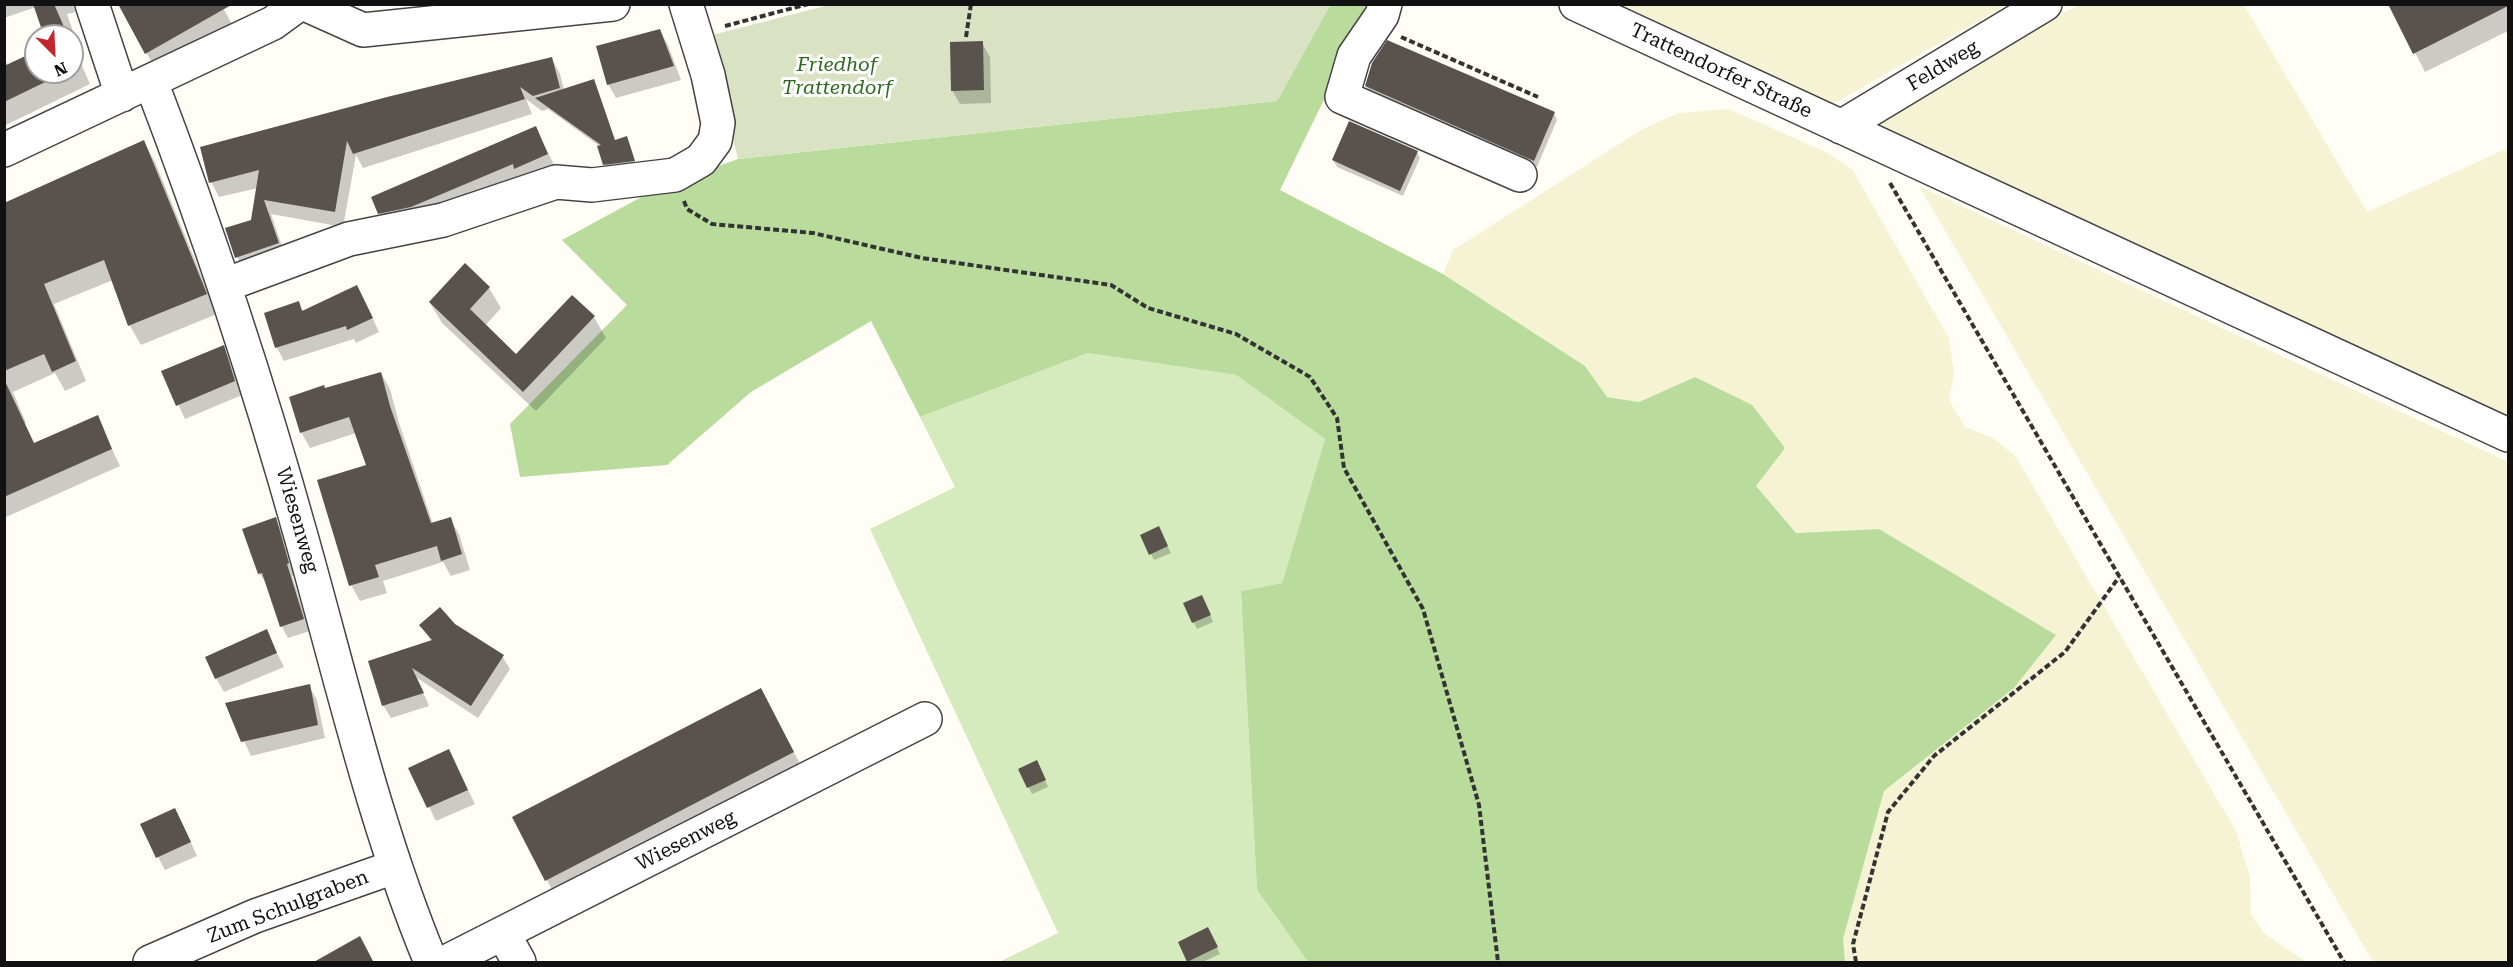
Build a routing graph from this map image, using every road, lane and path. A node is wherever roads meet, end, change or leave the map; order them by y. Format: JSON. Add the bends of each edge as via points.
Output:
{"nodes":[{"id":1,"x":92,"y":4,"type":"edge"},
{"id":2,"x":299,"y":4,"type":"edge"},
{"id":3,"x":305,"y":4,"type":"edge"},
{"id":4,"x":613,"y":4,"type":"edge"},
{"id":5,"x":808,"y":4,"type":"edge"},
{"id":6,"x":971,"y":4,"type":"edge"},
{"id":7,"x":1576,"y":4,"type":"edge"},
{"id":8,"x":2044,"y":4,"type":"edge"},
{"id":9,"x":1383,"y":10,"type":"edge"},
{"id":10,"x":690,"y":19,"type":"edge"},
{"id":11,"x":966,"y":38,"type":"dead end"},
{"id":12,"x":136,"y":88,"type":"junction"},
{"id":13,"x":1538,"y":97,"type":"dead end"},
{"id":14,"x":1853,"y":133,"type":"junction"},
{"id":15,"x":4,"y":150,"type":"edge"},
{"id":16,"x":675,"y":175,"type":"junction"},
{"id":17,"x":1520,"y":175,"type":"dead end"},
{"id":18,"x":1888,"y":180,"type":"dead end"},
{"id":19,"x":225,"y":285,"type":"junction"},
{"id":20,"x":2508,"y":435,"type":"edge"},
{"id":21,"x":2119,"y":577,"type":"junction"},
{"id":22,"x":926,"y":719,"type":"dead end"},
{"id":23,"x":394,"y":867,"type":"junction"},
{"id":24,"x":503,"y":933,"type":"junction"},
{"id":25,"x":150,"y":963,"type":"edge"},
{"id":26,"x":431,"y":963,"type":"edge"},
{"id":27,"x":446,"y":963,"type":"edge"},
{"id":28,"x":519,"y":963,"type":"edge"},
{"id":29,"x":1498,"y":963,"type":"edge"},
{"id":30,"x":1856,"y":963,"type":"edge"},
{"id":31,"x":2344,"y":963,"type":"edge"}],
"edges":[{"from":1,"to":12,"type":"street","name":"Wiesenweg"},
{"from":2,"to":12,"type":"street","via":[[273,24]]},
{"from":3,"to":4,"type":"street","via":[[363,30]]},
{"from":5,"to":10,"type":"path"},
{"from":6,"to":11,"type":"path"},
{"from":7,"to":14,"type":"street","name":"Trattendorfer Straße"},
{"from":8,"to":14,"type":"street","name":"Feldweg"},
{"from":9,"to":13,"type":"path","via":[[1398,35]]},
{"from":9,"to":17,"type":"street","via":[[1354,56],[1342,97]]},
{"from":10,"to":16,"type":"street","via":[[718,123],[715,141],[702,160]]},
{"from":12,"to":15,"type":"street"},
{"from":12,"to":19,"type":"street","name":"Wiesenweg"},
{"from":14,"to":20,"type":"street","name":"Trattendorfer Straße"},
{"from":16,"to":19,"type":"street","via":[[592,185],[556,182],[443,220],[349,239]]},
{"from":16,"to":29,"type":"path","via":[[687,209],[712,225],[813,233],[922,258],[1111,285],[1148,308],[1236,334],[1310,377],[1337,418],[1344,468],[1424,609],[1479,805]]},
{"from":18,"to":21,"type":"path"},
{"from":19,"to":23,"type":"street","name":"Wiesenweg","via":[[269,421]]},
{"from":21,"to":30,"type":"path","via":[[2065,652],[1934,756],[1888,812],[1853,944]]},
{"from":21,"to":31,"type":"path"},
{"from":22,"to":24,"type":"street","name":"Wiesenweg"},
{"from":23,"to":25,"type":"street","name":"Zum Schulgraben","via":[[255,916]]},
{"from":23,"to":26,"type":"street","name":"Wiesenweg"},
{"from":24,"to":27,"type":"street","name":"Wiesenweg"},
{"from":24,"to":28,"type":"street"}]}
